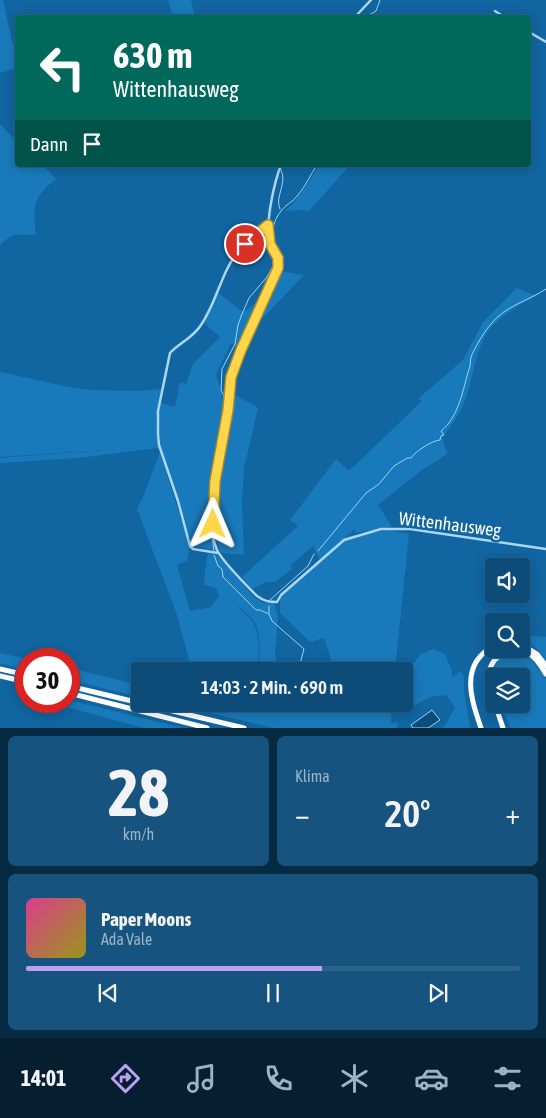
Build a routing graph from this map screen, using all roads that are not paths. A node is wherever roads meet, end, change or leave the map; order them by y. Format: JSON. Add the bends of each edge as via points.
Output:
{"nodes":[{"id":1,"x":372,"y":0,"type":"edge"},
{"id":2,"x":495,"y":12,"type":"dead end"},
{"id":3,"x":357,"y":15,"type":"edge"},
{"id":4,"x":500,"y":15,"type":"edge"},
{"id":5,"x":531,"y":33,"type":"edge"},
{"id":6,"x":546,"y":42,"type":"edge"},
{"id":7,"x":280,"y":167,"type":"edge"},
{"id":8,"x":268,"y":225,"type":"junction"},
{"id":9,"x":546,"y":549,"type":"edge"},
{"id":10,"x":219,"y":553,"type":"junction"},
{"id":11,"x":530,"y":649,"type":"edge"},
{"id":12,"x":485,"y":653,"type":"edge"},
{"id":13,"x":546,"y":666,"type":"edge"},
{"id":14,"x":491,"y":668,"type":"edge"},
{"id":15,"x":0,"y":669,"type":"edge"},
{"id":16,"x":15,"y":672,"type":"edge"},
{"id":17,"x":546,"y":674,"type":"edge"},
{"id":18,"x":0,"y":676,"type":"edge"},
{"id":19,"x":15,"y":679,"type":"edge"},
{"id":20,"x":80,"y":689,"type":"edge"},
{"id":21,"x":80,"y":696,"type":"edge"},
{"id":22,"x":131,"y":700,"type":"edge"},
{"id":23,"x":179,"y":712,"type":"edge"},
{"id":24,"x":498,"y":713,"type":"edge"},
{"id":25,"x":207,"y":728,"type":"edge"},
{"id":26,"x":244,"y":728,"type":"edge"},
{"id":27,"x":480,"y":728,"type":"edge"},
{"id":28,"x":503,"y":728,"type":"edge"}],
"edges":[{"from":1,"to":3,"type":"street"},
{"from":2,"to":4,"type":"street"},
{"from":5,"to":6,"type":"street"},
{"from":7,"to":8,"type":"street","name":"Wittenhausweg"},
{"from":8,"to":10,"type":"street","name":"Wittenhausweg","via":[[278,268],[231,377],[213,502],[214,538]]},
{"from":8,"to":10,"type":"street","via":[[237,252],[200,327],[170,354],[158,411],[159,445],[190,546]]},
{"from":9,"to":10,"type":"street","name":"Wittenhausweg","via":[[410,529],[381,529],[344,540],[276,602],[264,602],[257,596]]},
{"from":11,"to":13,"type":"highway","via":[[538,654]]},
{"from":12,"to":27,"type":"highway","via":[[474,666],[470,678],[472,701]]},
{"from":14,"to":17,"type":"highway","via":[[496,658],[518,650],[536,659]]},
{"from":15,"to":16,"type":"highway"},
{"from":18,"to":19,"type":"highway"},
{"from":20,"to":22,"type":"highway"},
{"from":21,"to":25,"type":"highway"},
{"from":23,"to":26,"type":"highway"},
{"from":24,"to":28,"type":"highway"}]}
